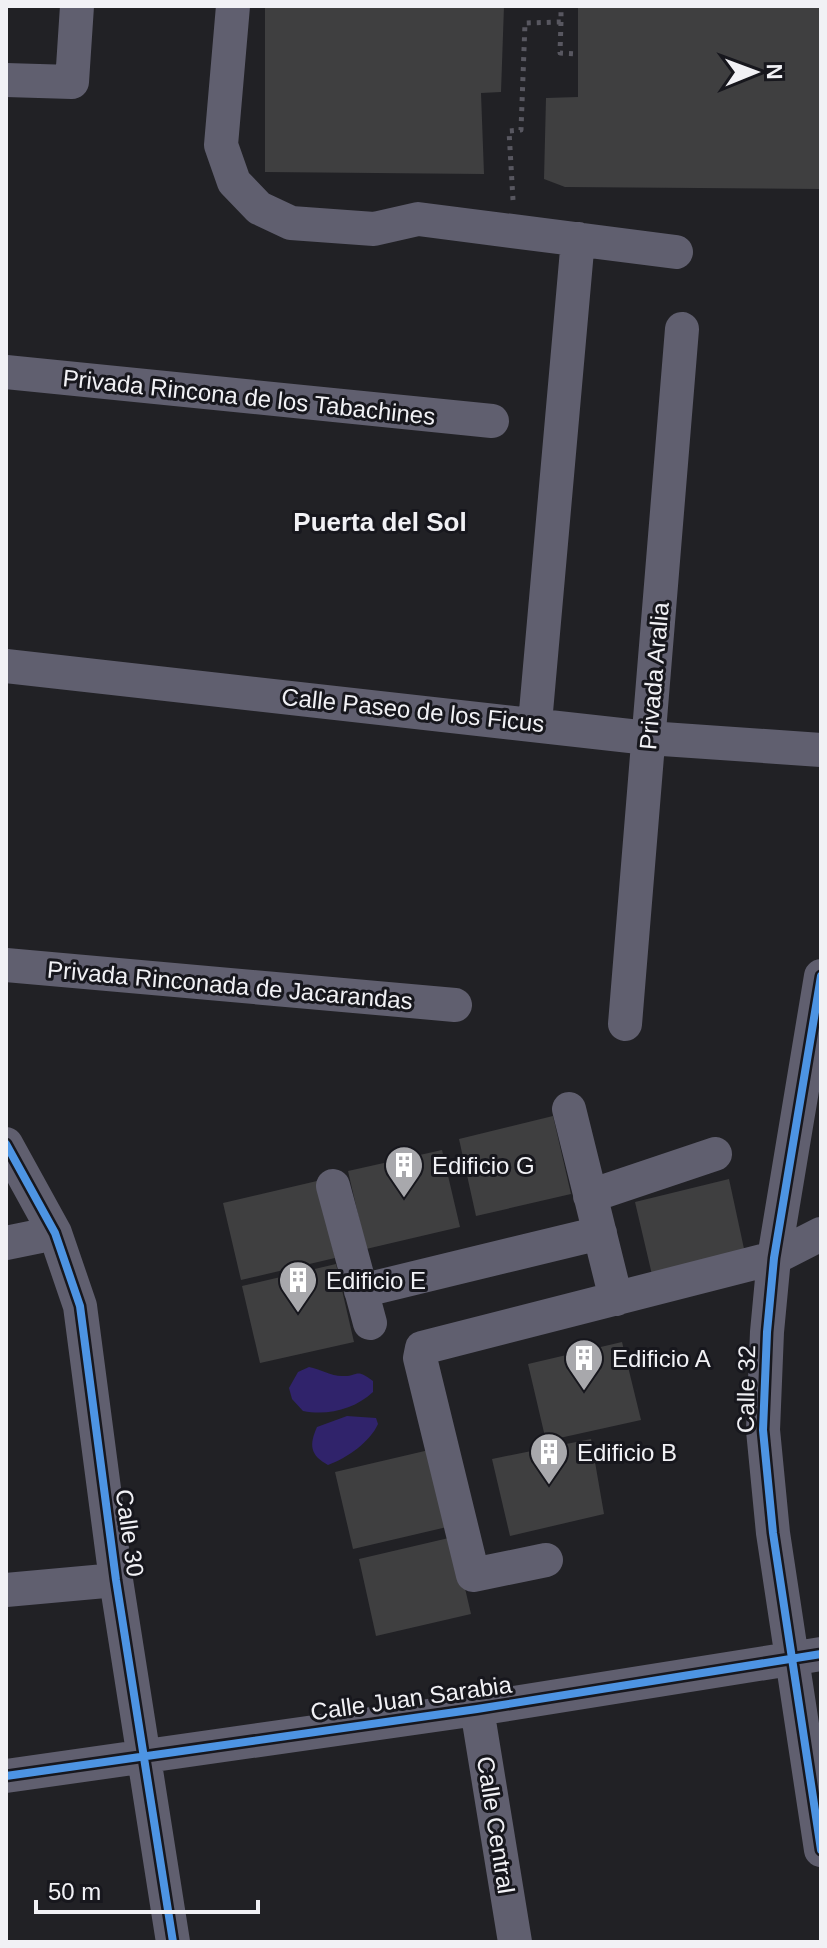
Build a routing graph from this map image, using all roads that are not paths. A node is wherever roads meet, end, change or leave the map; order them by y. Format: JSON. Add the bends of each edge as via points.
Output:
{"nodes":[{"id":1,"x":77,"y":6,"type":"edge"},
{"id":2,"x":233,"y":6,"type":"edge"},
{"id":3,"x":6,"y":80,"type":"edge"},
{"id":4,"x":578,"y":239,"type":"junction"},
{"id":5,"x":676,"y":252,"type":"dead end"},
{"id":6,"x":682,"y":329,"type":"dead end"},
{"id":7,"x":6,"y":372,"type":"edge"},
{"id":8,"x":492,"y":421,"type":"dead end"},
{"id":9,"x":6,"y":666,"type":"edge"},
{"id":10,"x":535,"y":723,"type":"junction"},
{"id":11,"x":648,"y":738,"type":"junction"},
{"id":12,"x":821,"y":750,"type":"edge"},
{"id":13,"x":6,"y":965,"type":"edge"},
{"id":14,"x":821,"y":976,"type":"edge"},
{"id":15,"x":455,"y":1005,"type":"dead end"},
{"id":16,"x":625,"y":1024,"type":"dead end"},
{"id":17,"x":569,"y":1109,"type":"dead end"},
{"id":18,"x":6,"y":1144,"type":"edge"},
{"id":19,"x":715,"y":1154,"type":"dead end"},
{"id":20,"x":333,"y":1186,"type":"dead end"},
{"id":21,"x":590,"y":1196,"type":"junction"},
{"id":22,"x":55,"y":1233,"type":"junction"},
{"id":23,"x":600,"y":1233,"type":"junction"},
{"id":24,"x":821,"y":1234,"type":"edge"},
{"id":25,"x":6,"y":1243,"type":"edge"},
{"id":26,"x":774,"y":1258,"type":"junction"},
{"id":27,"x":361,"y":1291,"type":"junction"},
{"id":28,"x":616,"y":1299,"type":"junction"},
{"id":29,"x":370,"y":1323,"type":"dead end"},
{"id":30,"x":546,"y":1560,"type":"dead end"},
{"id":31,"x":116,"y":1580,"type":"junction"},
{"id":32,"x":6,"y":1590,"type":"edge"},
{"id":33,"x":807,"y":1656,"type":"edge"},
{"id":34,"x":477,"y":1709,"type":"junction"},
{"id":35,"x":145,"y":1757,"type":"junction"},
{"id":36,"x":6,"y":1776,"type":"edge"},
{"id":37,"x":821,"y":1850,"type":"edge"},
{"id":38,"x":173,"y":1942,"type":"edge"},
{"id":39,"x":515,"y":1942,"type":"edge"}],
"edges":[{"from":1,"to":3,"type":"street","via":[[72,82]]},
{"from":2,"to":4,"type":"street","via":[[221,145],[234,182],[259,208],[291,223],[374,229],[418,219]]},
{"from":4,"to":5,"type":"street"},
{"from":4,"to":10,"type":"street"},
{"from":6,"to":11,"type":"street","name":"Privada Aralia"},
{"from":7,"to":8,"type":"street","name":"Privada Rincona de los Tabachines"},
{"from":9,"to":10,"type":"street","name":"Calle Paseo de los Ficus"},
{"from":10,"to":11,"type":"street","name":"Calle Paseo de los Ficus"},
{"from":11,"to":12,"type":"street","name":"Calle Paseo de los Ficus"},
{"from":11,"to":16,"type":"street","name":"Privada Aralia"},
{"from":13,"to":15,"type":"street","name":"Privada Rinconada de Jacarandas"},
{"from":14,"to":26,"type":"street","name":"Calle 32"},
{"from":17,"to":21,"type":"street"},
{"from":18,"to":22,"type":"street","name":"Calle 30"},
{"from":19,"to":21,"type":"street"},
{"from":20,"to":27,"type":"street"},
{"from":21,"to":23,"type":"street"},
{"from":22,"to":25,"type":"street"},
{"from":22,"to":31,"type":"street","name":"Calle 30","via":[[80,1306]]},
{"from":23,"to":27,"type":"street"},
{"from":23,"to":28,"type":"street"},
{"from":24,"to":26,"type":"street"},
{"from":26,"to":28,"type":"street"},
{"from":26,"to":33,"type":"street","name":"Calle 32","via":[[763,1430],[773,1533]]},
{"from":27,"to":29,"type":"street"},
{"from":28,"to":30,"type":"street","via":[[422,1348],[420,1358],[473,1575]]},
{"from":31,"to":32,"type":"street"},
{"from":31,"to":35,"type":"street","name":"Calle 30"},
{"from":33,"to":34,"type":"street","name":"Calle Juan Sarabia"},
{"from":33,"to":37,"type":"street","name":"Calle 32"},
{"from":34,"to":35,"type":"street","name":"Calle Juan Sarabia"},
{"from":34,"to":39,"type":"street","name":"Calle Central"},
{"from":35,"to":36,"type":"street","name":"Calle Juan Sarabia"},
{"from":35,"to":38,"type":"street","name":"Calle 30"}]}
